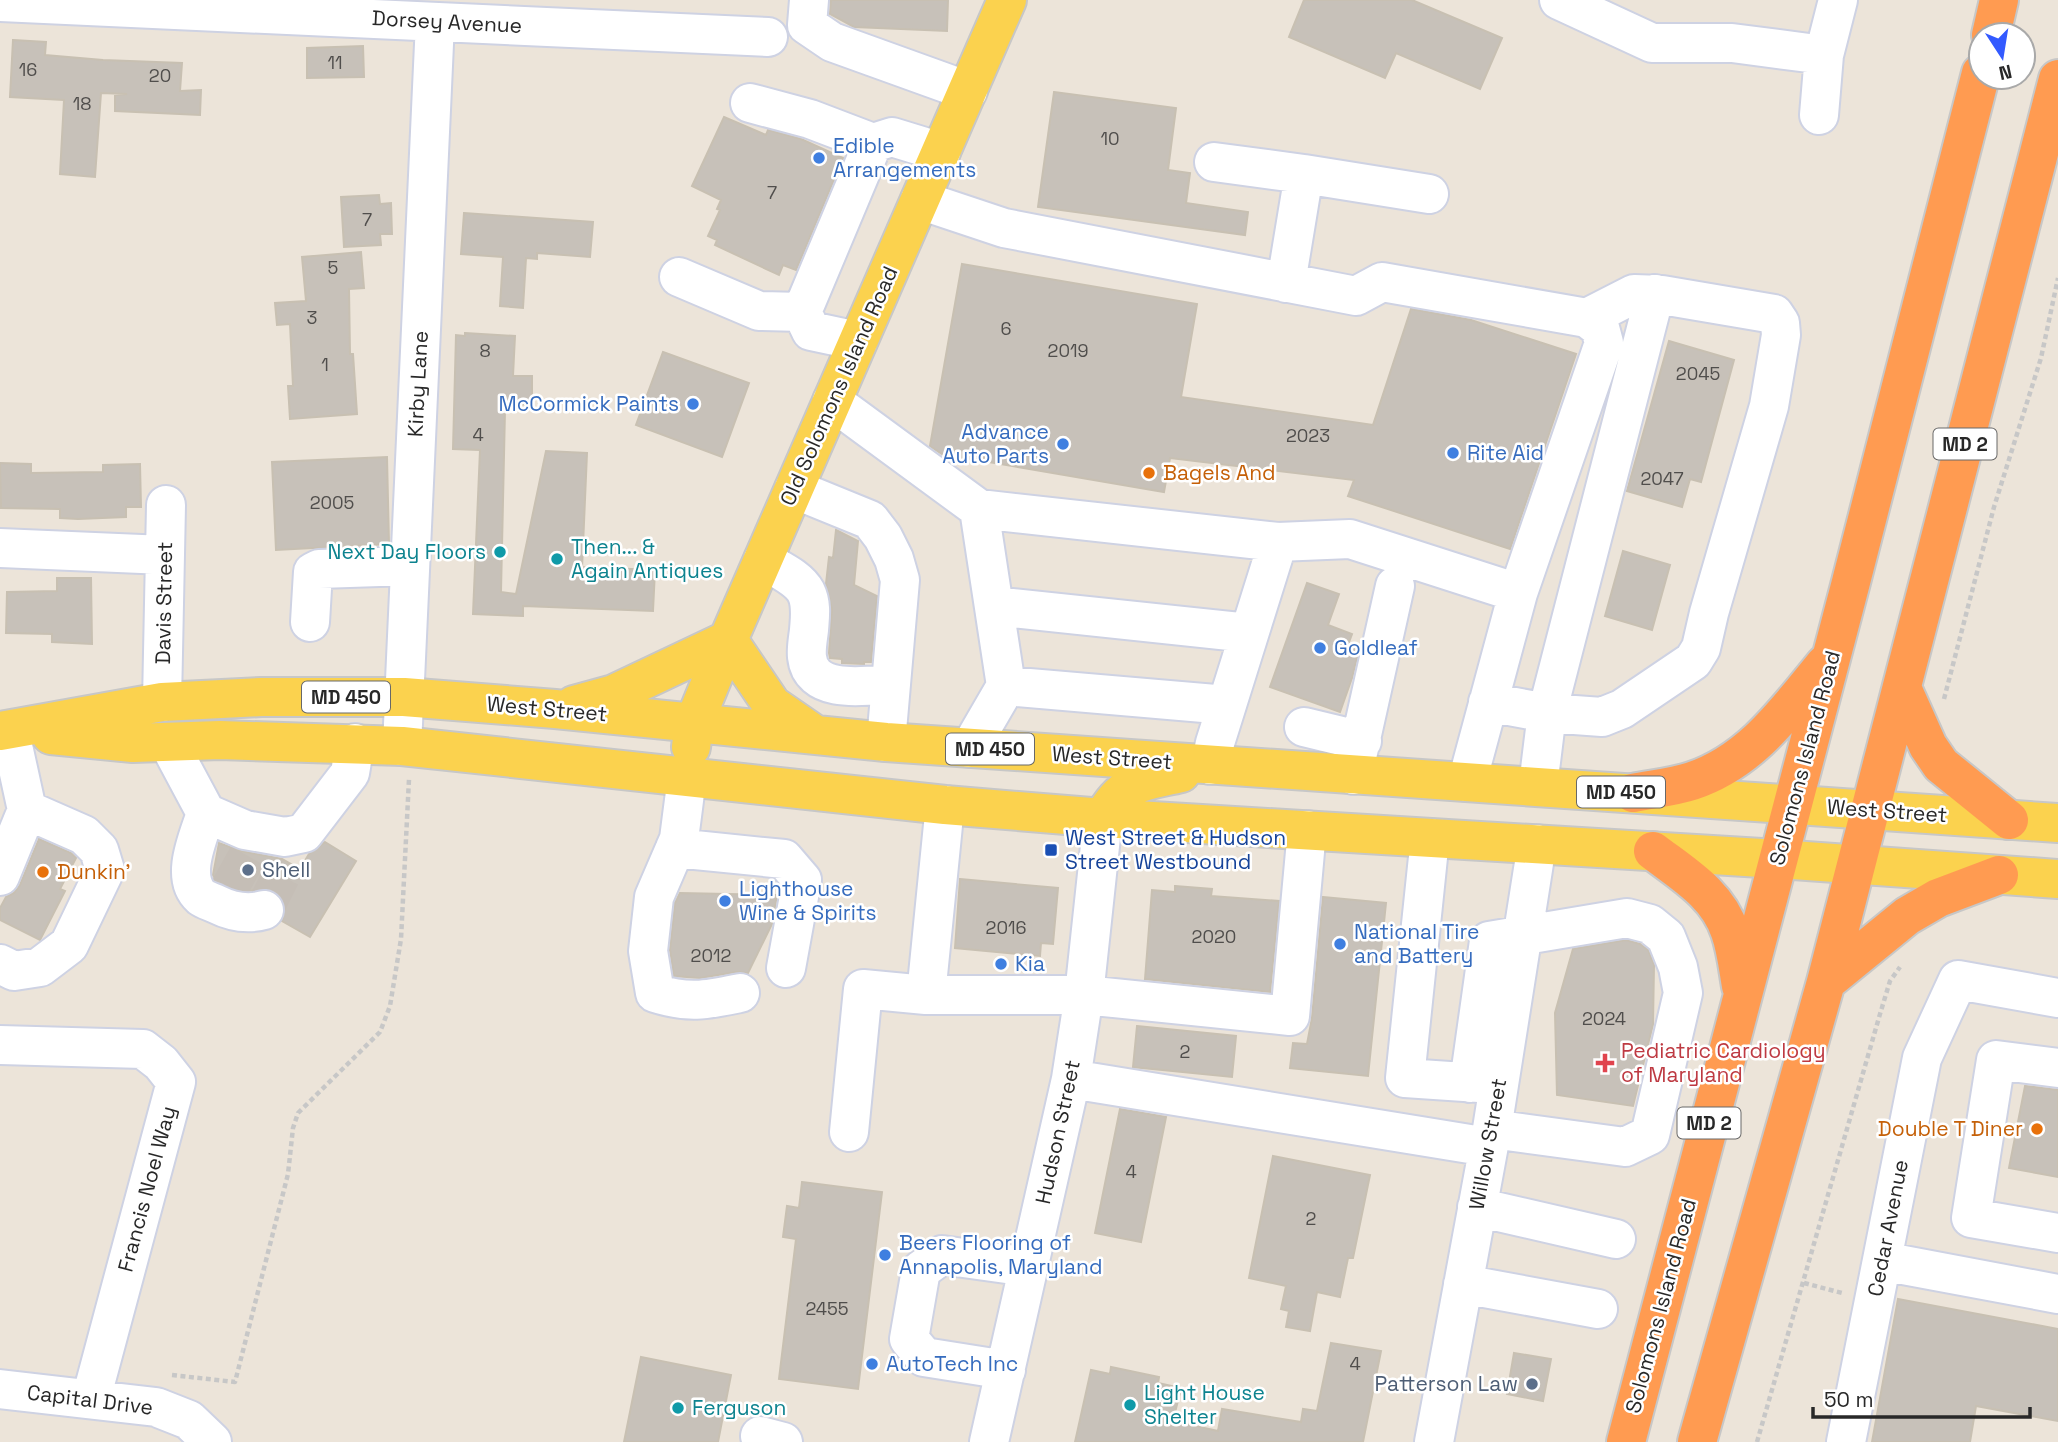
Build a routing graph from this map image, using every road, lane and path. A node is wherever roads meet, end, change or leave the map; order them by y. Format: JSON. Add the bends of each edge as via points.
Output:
{"nodes":[{"id":1,"x":1007,"y":0,"type":"edge"},
{"id":2,"x":1559,"y":0,"type":"edge"},
{"id":3,"x":1839,"y":0,"type":"edge"},
{"id":4,"x":2000,"y":0,"type":"edge"},
{"id":5,"x":0,"y":2,"type":"edge"},
{"id":6,"x":190,"y":5,"type":"edge"},
{"id":7,"x":808,"y":13,"type":"edge"},
{"id":8,"x":1995,"y":21,"type":"edge"},
{"id":9,"x":435,"y":22,"type":"junction"},
{"id":10,"x":768,"y":37,"type":"dead end"},
{"id":11,"x":1824,"y":55,"type":"junction"},
{"id":12,"x":2058,"y":79,"type":"edge"},
{"id":13,"x":968,"y":91,"type":"junction"},
{"id":14,"x":1976,"y":91,"type":"edge"},
{"id":15,"x":751,"y":103,"type":"dead end"},
{"id":16,"x":1818,"y":115,"type":"dead end"},
{"id":17,"x":873,"y":143,"type":"junction"},
{"id":18,"x":941,"y":152,"type":"junction"},
{"id":19,"x":1214,"y":162,"type":"dead end"},
{"id":20,"x":1304,"y":174,"type":"junction"},
{"id":21,"x":1429,"y":194,"type":"dead end"},
{"id":22,"x":920,"y":200,"type":"junction"},
{"id":23,"x":679,"y":277,"type":"dead end"},
{"id":24,"x":2058,"y":278,"type":"edge"},
{"id":25,"x":1286,"y":283,"type":"junction"},
{"id":26,"x":1655,"y":294,"type":"junction"},
{"id":27,"x":802,"y":312,"type":"junction"},
{"id":28,"x":1587,"y":318,"type":"junction"},
{"id":29,"x":859,"y":341,"type":"junction"},
{"id":30,"x":832,"y":401,"type":"junction"},
{"id":31,"x":794,"y":489,"type":"junction"},
{"id":32,"x":166,"y":505,"type":"dead end"},
{"id":33,"x":979,"y":509,"type":"junction"},
{"id":34,"x":1278,"y":542,"type":"junction"},
{"id":35,"x":0,"y":548,"type":"edge"},
{"id":36,"x":165,"y":555,"type":"junction"},
{"id":37,"x":763,"y":560,"type":"junction"},
{"id":38,"x":410,"y":566,"type":"junction"},
{"id":39,"x":1395,"y":586,"type":"dead end"},
{"id":40,"x":1518,"y":593,"type":"junction"},
{"id":41,"x":994,"y":606,"type":"junction"},
{"id":42,"x":310,"y":622,"type":"dead end"},
{"id":43,"x":1249,"y":633,"type":"junction"},
{"id":44,"x":728,"y":640,"type":"junction"},
{"id":45,"x":1831,"y":657,"type":"junction"},
{"id":46,"x":891,"y":684,"type":"junction"},
{"id":47,"x":1006,"y":686,"type":"junction"},
{"id":48,"x":1902,"y":690,"type":"junction"},
{"id":49,"x":404,"y":697,"type":"junction"},
{"id":50,"x":162,"y":702,"type":"junction"},
{"id":51,"x":1488,"y":702,"type":"junction"},
{"id":52,"x":1227,"y":705,"type":"junction"},
{"id":53,"x":555,"y":709,"type":"junction"},
{"id":54,"x":1944,"y":709,"type":"dead end"},
{"id":55,"x":1547,"y":713,"type":"junction"},
{"id":56,"x":694,"y":723,"type":"junction"},
{"id":57,"x":1304,"y":727,"type":"dead end"},
{"id":58,"x":4,"y":731,"type":"edge"},
{"id":59,"x":816,"y":736,"type":"junction"},
{"id":60,"x":168,"y":742,"type":"junction"},
{"id":61,"x":886,"y":742,"type":"junction"},
{"id":62,"x":355,"y":743,"type":"junction"},
{"id":63,"x":970,"y":748,"type":"junction"},
{"id":64,"x":406,"y":757,"type":"junction"},
{"id":65,"x":1358,"y":758,"type":"junction"},
{"id":66,"x":1210,"y":765,"type":"junction"},
{"id":67,"x":687,"y":777,"type":"junction"},
{"id":68,"x":1466,"y":782,"type":"junction"},
{"id":69,"x":1538,"y":786,"type":"junction"},
{"id":70,"x":1633,"y":793,"type":"junction"},
{"id":71,"x":1792,"y":804,"type":"junction"},
{"id":72,"x":945,"y":805,"type":"junction"},
{"id":73,"x":27,"y":810,"type":"junction"},
{"id":74,"x":1871,"y":810,"type":"junction"},
{"id":75,"x":206,"y":813,"type":"junction"},
{"id":76,"x":1103,"y":818,"type":"junction"},
{"id":77,"x":2009,"y":820,"type":"junction"},
{"id":78,"x":2058,"y":824,"type":"edge"},
{"id":79,"x":1307,"y":830,"type":"junction"},
{"id":80,"x":1430,"y":838,"type":"junction"},
{"id":81,"x":1537,"y":844,"type":"junction"},
{"id":82,"x":675,"y":848,"type":"junction"},
{"id":83,"x":1653,"y":851,"type":"junction"},
{"id":84,"x":1778,"y":859,"type":"junction"},
{"id":85,"x":1857,"y":864,"type":"junction"},
{"id":86,"x":1999,"y":875,"type":"junction"},
{"id":87,"x":0,"y":876,"type":"edge"},
{"id":88,"x":2058,"y":880,"type":"edge"},
{"id":89,"x":264,"y":910,"type":"dead end"},
{"id":90,"x":1521,"y":937,"type":"junction"},
{"id":91,"x":1905,"y":959,"type":"dead end"},
{"id":92,"x":0,"y":964,"type":"edge"},
{"id":93,"x":786,"y":968,"type":"dead end"},
{"id":94,"x":1826,"y":982,"type":"junction"},
{"id":95,"x":740,"y":993,"type":"dead end"},
{"id":96,"x":1743,"y":994,"type":"junction"},
{"id":97,"x":926,"y":995,"type":"junction"},
{"id":98,"x":1084,"y":995,"type":"junction"},
{"id":99,"x":2058,"y":998,"type":"edge"},
{"id":100,"x":0,"y":1045,"type":"edge"},
{"id":101,"x":2058,"y":1068,"type":"edge"},
{"id":102,"x":1071,"y":1079,"type":"junction"},
{"id":103,"x":1484,"y":1084,"type":"junction"},
{"id":104,"x":849,"y":1132,"type":"dead end"},
{"id":105,"x":1490,"y":1138,"type":"junction"},
{"id":106,"x":1478,"y":1208,"type":"junction"},
{"id":107,"x":2058,"y":1233,"type":"edge"},
{"id":108,"x":1616,"y":1239,"type":"dead end"},
{"id":109,"x":1882,"y":1261,"type":"junction"},
{"id":110,"x":1029,"y":1267,"type":"junction"},
{"id":111,"x":1463,"y":1284,"type":"junction"},
{"id":112,"x":2058,"y":1294,"type":"edge"},
{"id":113,"x":1598,"y":1309,"type":"dead end"},
{"id":114,"x":1006,"y":1370,"type":"junction"},
{"id":115,"x":160,"y":1373,"type":"dead end"},
{"id":116,"x":0,"y":1390,"type":"edge"},
{"id":117,"x":91,"y":1399,"type":"junction"},
{"id":118,"x":212,"y":1442,"type":"edge"},
{"id":119,"x":989,"y":1442,"type":"edge"},
{"id":120,"x":1434,"y":1442,"type":"edge"},
{"id":121,"x":1626,"y":1442,"type":"edge"},
{"id":122,"x":1697,"y":1442,"type":"edge"},
{"id":123,"x":1757,"y":1442,"type":"edge"},
{"id":124,"x":1846,"y":1442,"type":"edge"}],
"edges":[{"from":1,"to":13,"type":"main road","name":"Old Solomons Island Road"},
{"from":2,"to":11,"type":"street","via":[[1652,43],[1732,43]]},
{"from":3,"to":11,"type":"street"},
{"from":4,"to":8,"type":"highway"},
{"from":5,"to":6,"type":"street","name":"Dorsey Avenue"},
{"from":6,"to":9,"type":"street","name":"Dorsey Avenue"},
{"from":7,"to":13,"type":"street","via":[[832,42]]},
{"from":9,"to":10,"type":"street","name":"Dorsey Avenue"},
{"from":9,"to":38,"type":"street","name":"Kirby Lane"},
{"from":11,"to":16,"type":"street"},
{"from":12,"to":48,"type":"highway","number":"MD 2"},
{"from":13,"to":18,"type":"main road","name":"Old Solomons Island Road"},
{"from":14,"to":45,"type":"highway","name":"Solomons Island Road","number":"MD 2"},
{"from":15,"to":17,"type":"street"},
{"from":17,"to":18,"type":"street","via":[[892,137]]},
{"from":17,"to":27,"type":"street"},
{"from":18,"to":22,"type":"main road","name":"Old Solomons Island Road"},
{"from":19,"to":20,"type":"street"},
{"from":20,"to":21,"type":"street"},
{"from":20,"to":25,"type":"street"},
{"from":22,"to":25,"type":"street","via":[[1004,228]]},
{"from":22,"to":29,"type":"main road","name":"Old Solomons Island Road"},
{"from":23,"to":27,"type":"street","via":[[759,311]]},
{"from":24,"to":54,"type":"path","via":[[2041,358],[1994,507]]},
{"from":25,"to":28,"type":"street","via":[[1356,296],[1382,282]]},
{"from":26,"to":28,"type":"street","via":[[1634,293]]},
{"from":26,"to":55,"type":"street"},
{"from":26,"to":55,"type":"street","via":[[1774,314],[1781,335],[1769,406],[1701,648],[1693,661],[1622,709],[1602,717]]},
{"from":27,"to":29,"type":"street","via":[[811,331]]},
{"from":28,"to":40,"type":"street","via":[[1600,328],[1604,343]]},
{"from":29,"to":30,"type":"main road","name":"Old Solomons Island Road"},
{"from":30,"to":31,"type":"main road","name":"Old Solomons Island Road"},
{"from":30,"to":33,"type":"street"},
{"from":31,"to":37,"type":"main road","name":"Old Solomons Island Road"},
{"from":31,"to":46,"type":"street","via":[[870,520],[894,559],[900,580]]},
{"from":32,"to":36,"type":"street","name":"Davis Street"},
{"from":33,"to":34,"type":"street"},
{"from":33,"to":41,"type":"street"},
{"from":34,"to":40,"type":"street","via":[[1350,539]]},
{"from":34,"to":43,"type":"street"},
{"from":35,"to":36,"type":"street"},
{"from":36,"to":50,"type":"street","name":"Davis Street"},
{"from":37,"to":44,"type":"main road","name":"Old Solomons Island Road"},
{"from":37,"to":46,"type":"street","via":[[806,591],[810,608],[807,659],[821,678],[834,686],[853,688]]},
{"from":38,"to":42,"type":"street","via":[[313,572]]},
{"from":38,"to":49,"type":"street","name":"Kirby Lane"},
{"from":39,"to":65,"type":"street"},
{"from":40,"to":51,"type":"street"},
{"from":41,"to":43,"type":"street"},
{"from":41,"to":47,"type":"street"},
{"from":43,"to":52,"type":"street"},
{"from":44,"to":53,"type":"main road","via":[[614,694]]},
{"from":44,"to":56,"type":"main road","name":"Old Solomons Island Road"},
{"from":44,"to":59,"type":"main road","via":[[772,705]]},
{"from":45,"to":70,"type":"highway","via":[[1749,751],[1692,781]]},
{"from":45,"to":71,"type":"highway","name":"Solomons Island Road","number":"MD 2"},
{"from":46,"to":61,"type":"street"},
{"from":47,"to":52,"type":"street"},
{"from":47,"to":63,"type":"street"},
{"from":48,"to":74,"type":"highway","number":"MD 2"},
{"from":48,"to":77,"type":"highway","via":[[1941,765]]},
{"from":49,"to":50,"type":"main road","name":"West Street","number":"MD 450"},
{"from":49,"to":53,"type":"main road","name":"West Street","number":"MD 450"},
{"from":49,"to":64,"type":"street","name":"Kirby Lane"},
{"from":50,"to":58,"type":"main road","name":"West Street","number":"MD 450"},
{"from":51,"to":55,"type":"street"},
{"from":51,"to":68,"type":"street"},
{"from":52,"to":66,"type":"street"},
{"from":53,"to":56,"type":"main road","name":"West Street","number":"MD 450"},
{"from":55,"to":69,"type":"street"},
{"from":56,"to":59,"type":"main road","name":"West Street","number":"MD 450"},
{"from":56,"to":67,"type":"main road","name":"Old Solomons Island Road"},
{"from":57,"to":65,"type":"street"},
{"from":58,"to":60,"type":"main road","number":"MD 450"},
{"from":58,"to":73,"type":"street"},
{"from":59,"to":61,"type":"main road","name":"West Street","number":"MD 450"},
{"from":60,"to":62,"type":"main road","number":"MD 450"},
{"from":60,"to":75,"type":"street"},
{"from":61,"to":63,"type":"main road","name":"West Street","number":"MD 450"},
{"from":62,"to":64,"type":"main road","number":"MD 450"},
{"from":62,"to":75,"type":"street","via":[[350,773],[296,848],[285,837],[258,838]]},
{"from":63,"to":66,"type":"main road","name":"West Street","number":"MD 450"},
{"from":64,"to":67,"type":"main road","number":"MD 450"},
{"from":64,"to":115,"type":"path","via":[[401,939],[390,1006],[380,1032],[298,1113],[288,1174],[235,1382]]},
{"from":65,"to":66,"type":"main road","name":"West Street","number":"MD 450"},
{"from":65,"to":68,"type":"main road","name":"West Street","number":"MD 450"},
{"from":66,"to":76,"type":"main road","via":[[1121,791]]},
{"from":67,"to":72,"type":"main road","number":"MD 450"},
{"from":67,"to":82,"type":"street"},
{"from":68,"to":69,"type":"main road","name":"West Street","number":"MD 450"},
{"from":69,"to":70,"type":"main road","name":"West Street","number":"MD 450"},
{"from":70,"to":71,"type":"main road","name":"West Street","number":"MD 450"},
{"from":71,"to":74,"type":"main road","name":"West Street","number":"MD 450"},
{"from":71,"to":84,"type":"highway","name":"Solomons Island Road","number":"MD 2"},
{"from":72,"to":76,"type":"main road","number":"MD 450"},
{"from":72,"to":97,"type":"street"},
{"from":73,"to":87,"type":"street"},
{"from":73,"to":92,"type":"street","via":[[83,835],[99,850],[105,870],[69,945],[40,967],[14,971]]},
{"from":74,"to":77,"type":"main road","name":"West Street","number":"MD 450"},
{"from":74,"to":85,"type":"highway","number":"MD 2"},
{"from":75,"to":89,"type":"street","via":[[191,879],[201,897],[224,897],[227,909],[251,914]]},
{"from":76,"to":79,"type":"main road","number":"MD 450"},
{"from":76,"to":98,"type":"street","name":"Hudson Street"},
{"from":77,"to":78,"type":"main road","name":"West Street","number":"MD 450"},
{"from":79,"to":80,"type":"main road","number":"MD 450"},
{"from":79,"to":98,"type":"street","via":[[1290,1016]]},
{"from":80,"to":81,"type":"main road","number":"MD 450"},
{"from":80,"to":103,"type":"street","via":[[1405,1078]]},
{"from":81,"to":83,"type":"main road","number":"MD 450"},
{"from":81,"to":90,"type":"street","name":"Willow Street"},
{"from":82,"to":93,"type":"street","via":[[784,859],[802,880]]},
{"from":82,"to":95,"type":"street","via":[[654,897],[648,951],[655,993],[680,1001]]},
{"from":83,"to":84,"type":"main road","number":"MD 450"},
{"from":83,"to":96,"type":"highway","via":[[1703,889],[1718,908],[1730,932]]},
{"from":84,"to":85,"type":"main road","number":"MD 450"},
{"from":84,"to":96,"type":"highway","name":"Solomons Island Road","number":"MD 2"},
{"from":85,"to":86,"type":"main road","number":"MD 450"},
{"from":85,"to":94,"type":"highway","number":"MD 2"},
{"from":86,"to":88,"type":"main road","number":"MD 450"},
{"from":86,"to":94,"type":"highway","via":[[1938,898],[1907,916]]},
{"from":90,"to":103,"type":"street","name":"Willow Street"},
{"from":90,"to":105,"type":"street","via":[[1627,918],[1650,925],[1666,937],[1682,993],[1650,1135],[1625,1147]]},
{"from":91,"to":123,"type":"path","via":[[1890,981]]},
{"from":94,"to":122,"type":"highway","number":"MD 2"},
{"from":96,"to":121,"type":"highway","name":"Solomons Island Road","number":"MD 2"},
{"from":97,"to":98,"type":"street"},
{"from":97,"to":104,"type":"street","via":[[863,989]]},
{"from":98,"to":102,"type":"street","name":"Hudson Street"},
{"from":99,"to":109,"type":"street","name":"Cedar Avenue","via":[[1958,980],[1922,1058]]},
{"from":100,"to":117,"type":"street","name":"Francis Noel Way","via":[[143,1049],[162,1063],[176,1082]]},
{"from":101,"to":107,"type":"street","via":[[1996,1060],[1971,1218]]},
{"from":102,"to":105,"type":"street"},
{"from":102,"to":110,"type":"street","name":"Hudson Street"},
{"from":103,"to":105,"type":"street","name":"Willow Street"},
{"from":105,"to":106,"type":"street","name":"Willow Street"},
{"from":106,"to":108,"type":"street"},
{"from":106,"to":111,"type":"street","name":"Willow Street"},
{"from":109,"to":112,"type":"street"},
{"from":109,"to":124,"type":"street","name":"Cedar Avenue"},
{"from":110,"to":114,"type":"street","name":"Hudson Street"},
{"from":110,"to":114,"type":"street","via":[[942,1255],[921,1270],[909,1339],[924,1357]]},
{"from":111,"to":113,"type":"street"},
{"from":111,"to":120,"type":"street","name":"Willow Street"},
{"from":114,"to":119,"type":"street","name":"Hudson Street"},
{"from":116,"to":117,"type":"street","name":"Capital Drive"},
{"from":117,"to":118,"type":"street","name":"Capital Drive","via":[[174,1413],[189,1420]]}]}
